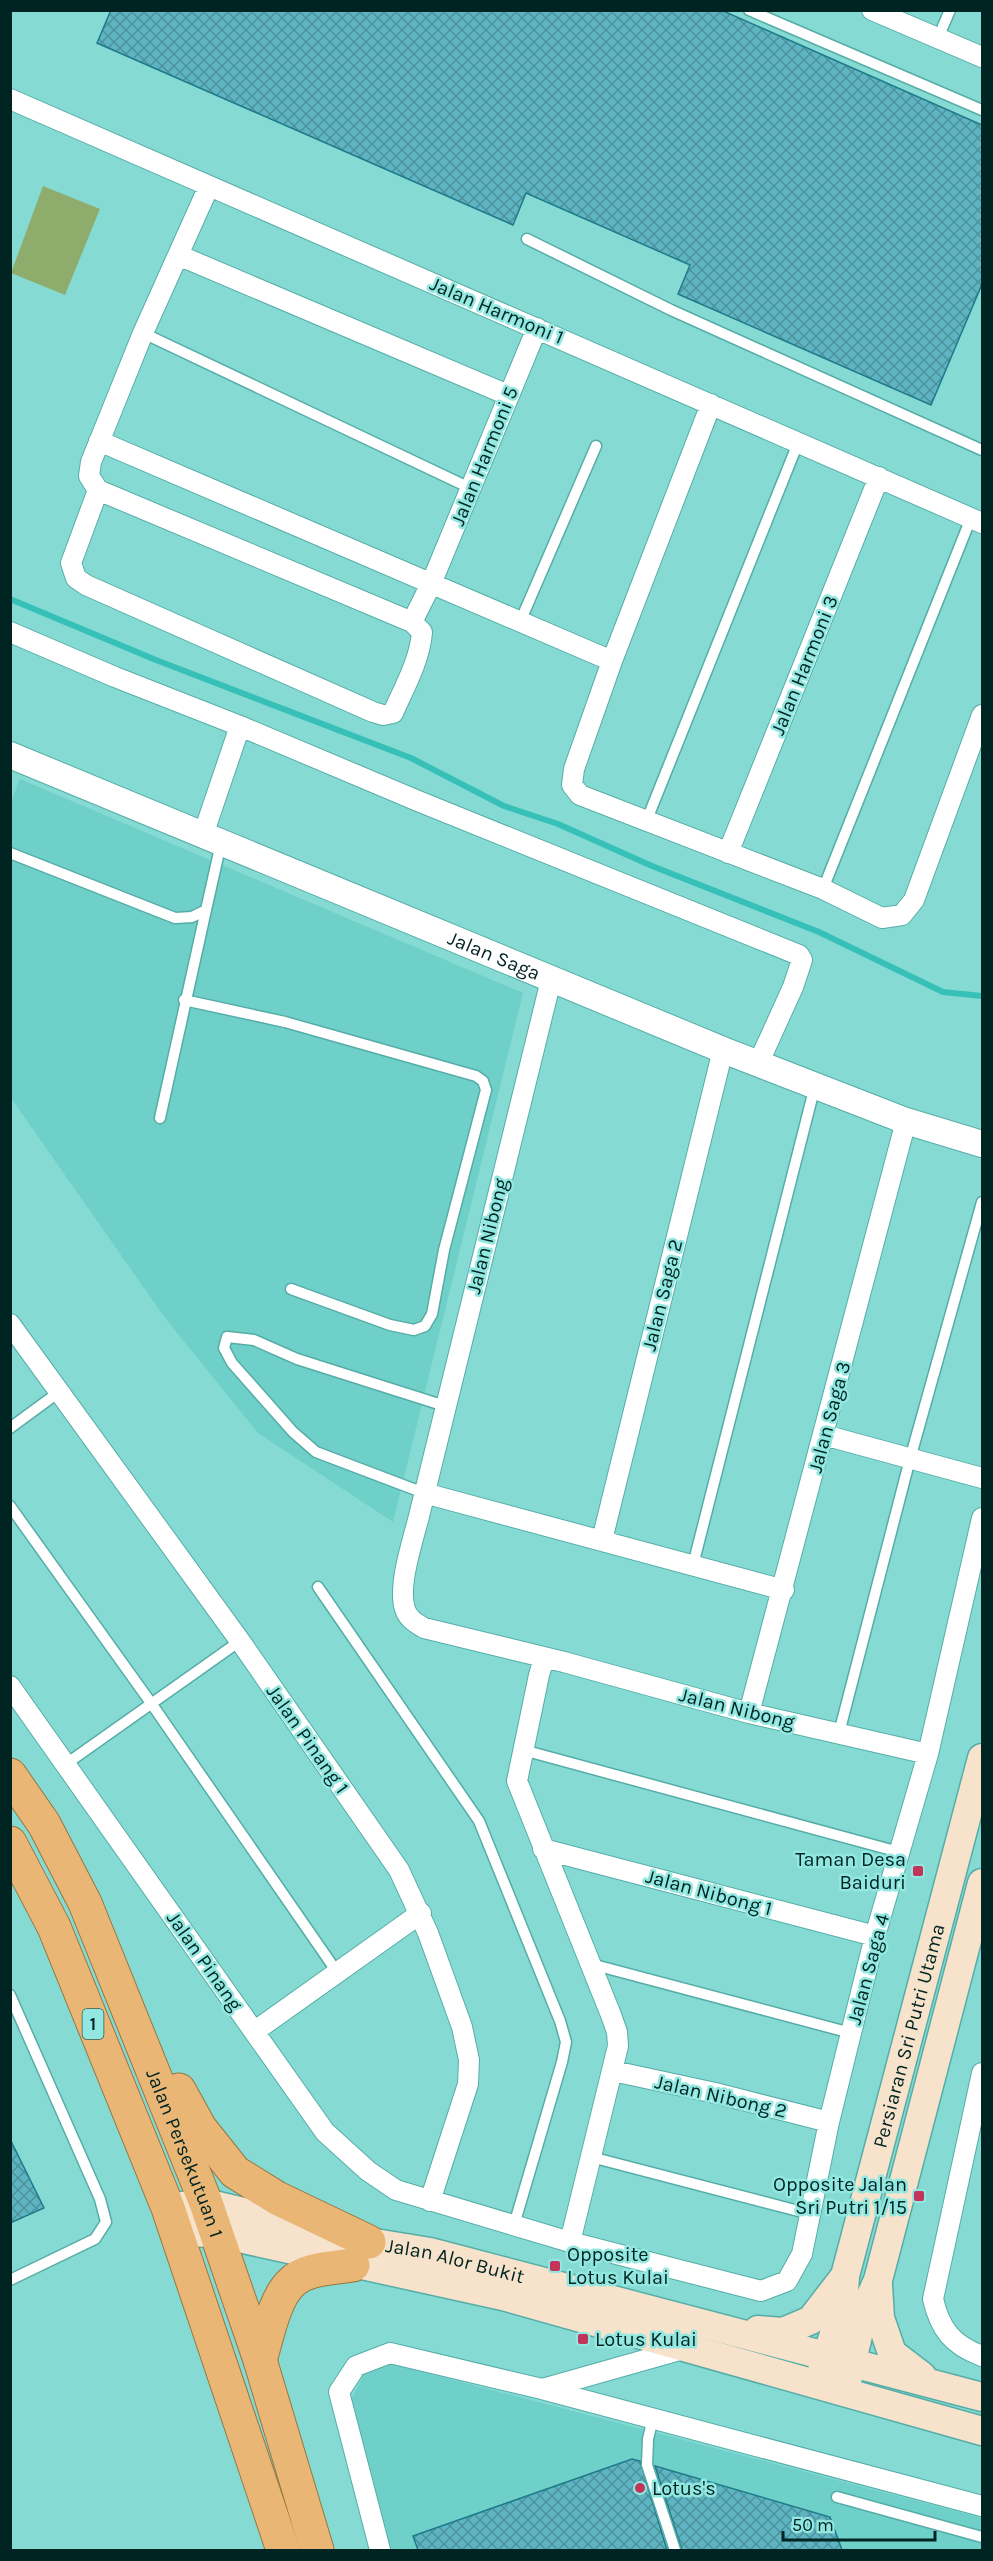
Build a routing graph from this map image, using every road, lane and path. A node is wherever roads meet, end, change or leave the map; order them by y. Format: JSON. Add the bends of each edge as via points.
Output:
{"nodes":[{"id":1,"x":749,"y":10,"type":"edge"},
{"id":2,"x":873,"y":10,"type":"edge"},
{"id":3,"x":950,"y":10,"type":"edge"},
{"id":4,"x":938,"y":39,"type":"junction"},
{"id":5,"x":982,"y":57,"type":"edge"},
{"id":6,"x":10,"y":99,"type":"edge"},
{"id":7,"x":982,"y":111,"type":"edge"},
{"id":8,"x":209,"y":186,"type":"junction"},
{"id":9,"x":527,"y":239,"type":"dead end"},
{"id":10,"x":178,"y":255,"type":"junction"},
{"id":11,"x":537,"y":327,"type":"junction"},
{"id":12,"x":143,"y":333,"type":"junction"},
{"id":13,"x":508,"y":395,"type":"junction"},
{"id":14,"x":711,"y":404,"type":"junction"},
{"id":15,"x":99,"y":441,"type":"junction"},
{"id":16,"x":798,"y":443,"type":"junction"},
{"id":17,"x":596,"y":446,"type":"dead end"},
{"id":18,"x":982,"y":450,"type":"edge"},
{"id":19,"x":879,"y":477,"type":"junction"},
{"id":20,"x":470,"y":489,"type":"junction"},
{"id":21,"x":98,"y":490,"type":"junction"},
{"id":22,"x":976,"y":520,"type":"edge"},
{"id":23,"x":431,"y":584,"type":"junction"},
{"id":24,"x":412,"y":622,"type":"junction"},
{"id":25,"x":520,"y":622,"type":"junction"},
{"id":26,"x":10,"y":632,"type":"edge"},
{"id":27,"x":612,"y":662,"type":"junction"},
{"id":28,"x":982,"y":715,"type":"edge"},
{"id":29,"x":240,"y":726,"type":"junction"},
{"id":30,"x":10,"y":755,"type":"edge"},
{"id":31,"x":646,"y":822,"type":"junction"},
{"id":32,"x":212,"y":839,"type":"junction"},
{"id":33,"x":10,"y":853,"type":"edge"},
{"id":34,"x":728,"y":853,"type":"junction"},
{"id":35,"x":823,"y":889,"type":"junction"},
{"id":36,"x":206,"y":910,"type":"junction"},
{"id":37,"x":551,"y":980,"type":"junction"},
{"id":38,"x":184,"y":1000,"type":"junction"},
{"id":39,"x":723,"y":1050,"type":"junction"},
{"id":40,"x":758,"y":1064,"type":"junction"},
{"id":41,"x":815,"y":1086,"type":"junction"},
{"id":42,"x":160,"y":1118,"type":"dead end"},
{"id":43,"x":906,"y":1121,"type":"junction"},
{"id":44,"x":982,"y":1144,"type":"edge"},
{"id":45,"x":982,"y":1202,"type":"edge"},
{"id":46,"x":291,"y":1289,"type":"dead end"},
{"id":47,"x":10,"y":1324,"type":"edge"},
{"id":48,"x":59,"y":1392,"type":"junction"},
{"id":49,"x":446,"y":1406,"type":"junction"},
{"id":50,"x":10,"y":1428,"type":"edge"},
{"id":51,"x":824,"y":1435,"type":"junction"},
{"id":52,"x":910,"y":1459,"type":"junction"},
{"id":53,"x":982,"y":1478,"type":"edge"},
{"id":54,"x":424,"y":1493,"type":"junction"},
{"id":55,"x":10,"y":1506,"type":"edge"},
{"id":56,"x":982,"y":1518,"type":"edge"},
{"id":57,"x":602,"y":1540,"type":"junction"},
{"id":58,"x":693,"y":1565,"type":"junction"},
{"id":59,"x":318,"y":1587,"type":"dead end"},
{"id":60,"x":784,"y":1590,"type":"junction"},
{"id":61,"x":240,"y":1641,"type":"junction"},
{"id":62,"x":546,"y":1660,"type":"junction"},
{"id":63,"x":10,"y":1686,"type":"edge"},
{"id":64,"x":151,"y":1703,"type":"junction"},
{"id":65,"x":749,"y":1713,"type":"junction"},
{"id":66,"x":839,"y":1733,"type":"junction"},
{"id":67,"x":523,"y":1749,"type":"junction"},
{"id":68,"x":928,"y":1754,"type":"junction"},
{"id":69,"x":982,"y":1758,"type":"edge"},
{"id":70,"x":66,"y":1764,"type":"junction"},
{"id":71,"x":10,"y":1775,"type":"edge"},
{"id":72,"x":10,"y":1843,"type":"edge"},
{"id":73,"x":543,"y":1848,"type":"junction"},
{"id":74,"x":899,"y":1852,"type":"junction"},
{"id":75,"x":982,"y":1883,"type":"edge"},
{"id":76,"x":85,"y":1903,"type":"junction"},
{"id":77,"x":421,"y":1913,"type":"junction"},
{"id":78,"x":875,"y":1936,"type":"junction"},
{"id":79,"x":591,"y":1964,"type":"junction"},
{"id":80,"x":337,"y":1972,"type":"junction"},
{"id":81,"x":10,"y":1995,"type":"edge"},
{"id":82,"x":255,"y":2031,"type":"junction"},
{"id":83,"x":851,"y":2033,"type":"junction"},
{"id":84,"x":613,"y":2071,"type":"junction"},
{"id":85,"x":982,"y":2073,"type":"edge"},
{"id":86,"x":829,"y":2122,"type":"junction"},
{"id":87,"x":591,"y":2157,"type":"junction"},
{"id":88,"x":430,"y":2201,"type":"junction"},
{"id":89,"x":810,"y":2214,"type":"junction"},
{"id":90,"x":211,"y":2218,"type":"junction"},
{"id":91,"x":172,"y":2220,"type":"junction"},
{"id":92,"x":514,"y":2225,"type":"junction"},
{"id":93,"x":570,"y":2242,"type":"junction"},
{"id":94,"x":361,"y":2253,"type":"junction"},
{"id":95,"x":845,"y":2276,"type":"junction"},
{"id":96,"x":10,"y":2280,"type":"edge"},
{"id":97,"x":878,"y":2280,"type":"junction"},
{"id":98,"x":788,"y":2281,"type":"joint"},
{"id":99,"x":706,"y":2324,"type":"junction"},
{"id":100,"x":687,"y":2348,"type":"junction"},
{"id":101,"x":982,"y":2356,"type":"edge"},
{"id":102,"x":839,"y":2359,"type":"junction"},
{"id":103,"x":260,"y":2360,"type":"junction"},
{"id":104,"x":932,"y":2384,"type":"junction"},
{"id":105,"x":831,"y":2388,"type":"junction"},
{"id":106,"x":542,"y":2389,"type":"junction"},
{"id":107,"x":982,"y":2397,"type":"edge"},
{"id":108,"x":653,"y":2418,"type":"junction"},
{"id":109,"x":982,"y":2431,"type":"edge"},
{"id":110,"x":837,"y":2497,"type":"dead end"},
{"id":111,"x":982,"y":2506,"type":"edge"},
{"id":112,"x":982,"y":2537,"type":"edge"},
{"id":113,"x":283,"y":2550,"type":"edge"},
{"id":114,"x":317,"y":2550,"type":"edge"},
{"id":115,"x":380,"y":2550,"type":"edge"},
{"id":116,"x":675,"y":2550,"type":"edge"}],
"edges":[{"from":1,"to":7,"type":"lane"},
{"from":2,"to":4,"type":"street"},
{"from":3,"to":4,"type":"lane"},
{"from":4,"to":5,"type":"street"},
{"from":6,"to":8,"type":"street","name":"Jalan Harmoni 1"},
{"from":8,"to":10,"type":"street"},
{"from":8,"to":11,"type":"street","name":"Jalan Harmoni 1"},
{"from":9,"to":18,"type":"lane","via":[[681,315]]},
{"from":10,"to":12,"type":"street"},
{"from":10,"to":13,"type":"street"},
{"from":11,"to":13,"type":"street","name":"Jalan Harmoni 5"},
{"from":11,"to":14,"type":"street","name":"Jalan Harmoni 1"},
{"from":12,"to":15,"type":"street"},
{"from":12,"to":20,"type":"lane"},
{"from":13,"to":20,"type":"street","name":"Jalan Harmoni 5"},
{"from":14,"to":16,"type":"street","name":"Jalan Harmoni 1"},
{"from":14,"to":27,"type":"street"},
{"from":15,"to":21,"type":"street","via":[[89,476]]},
{"from":15,"to":23,"type":"street"},
{"from":16,"to":19,"type":"street","name":"Jalan Harmoni 1"},
{"from":16,"to":31,"type":"lane"},
{"from":17,"to":25,"type":"lane"},
{"from":19,"to":22,"type":"street","name":"Jalan Harmoni 1"},
{"from":19,"to":34,"type":"street","name":"Jalan Harmoni 3"},
{"from":20,"to":23,"type":"street","name":"Jalan Harmoni 5"},
{"from":21,"to":24,"type":"street"},
{"from":21,"to":24,"type":"street","via":[[71,563],[76,578],[373,712],[393,713],[407,681],[422,639],[422,633]]},
{"from":22,"to":35,"type":"lane"},
{"from":23,"to":24,"type":"street","name":"Jalan Harmoni 5"},
{"from":23,"to":25,"type":"street"},
{"from":25,"to":27,"type":"street"},
{"from":26,"to":29,"type":"street"},
{"from":27,"to":31,"type":"street","via":[[574,769],[572,785],[580,795]]},
{"from":28,"to":35,"type":"street","via":[[914,900],[902,915],[882,918]]},
{"from":29,"to":32,"type":"street"},
{"from":29,"to":40,"type":"street","via":[[799,955],[802,960],[793,987]]},
{"from":30,"to":32,"type":"street","name":"Jalan Saga"},
{"from":31,"to":34,"type":"street"},
{"from":32,"to":36,"type":"lane"},
{"from":32,"to":37,"type":"street","name":"Jalan Saga"},
{"from":33,"to":36,"type":"lane","via":[[175,918],[192,917]]},
{"from":34,"to":35,"type":"street"},
{"from":36,"to":38,"type":"lane"},
{"from":37,"to":39,"type":"street","name":"Jalan Saga"},
{"from":37,"to":49,"type":"street","name":"Jalan Nibong"},
{"from":38,"to":42,"type":"lane"},
{"from":38,"to":46,"type":"lane","via":[[285,1022],[476,1076],[485,1085],[432,1314],[425,1326],[414,1330],[390,1325]]},
{"from":39,"to":40,"type":"street","name":"Jalan Saga"},
{"from":39,"to":57,"type":"street","name":"Jalan Saga 2"},
{"from":40,"to":41,"type":"street","name":"Jalan Saga"},
{"from":41,"to":43,"type":"street","name":"Jalan Saga"},
{"from":41,"to":58,"type":"lane"},
{"from":43,"to":44,"type":"street","name":"Jalan Saga"},
{"from":43,"to":51,"type":"street","name":"Jalan Saga 3"},
{"from":45,"to":52,"type":"lane"},
{"from":47,"to":48,"type":"street","name":"Jalan Pinang 1"},
{"from":48,"to":50,"type":"lane"},
{"from":48,"to":61,"type":"street","name":"Jalan Pinang 1"},
{"from":49,"to":54,"type":"street","name":"Jalan Nibong"},
{"from":49,"to":54,"type":"lane","via":[[297,1359],[254,1340],[227,1337],[224,1348],[232,1363],[316,1452]]},
{"from":51,"to":52,"type":"street"},
{"from":51,"to":60,"type":"street","name":"Jalan Saga 3"},
{"from":52,"to":53,"type":"street"},
{"from":52,"to":66,"type":"lane"},
{"from":54,"to":57,"type":"street"},
{"from":54,"to":62,"type":"street","name":"Jalan Nibong","via":[[404,1586],[406,1610],[413,1622]]},
{"from":55,"to":64,"type":"lane"},
{"from":56,"to":68,"type":"street","name":"Jalan Saga 4"},
{"from":57,"to":58,"type":"street"},
{"from":58,"to":60,"type":"street"},
{"from":59,"to":92,"type":"lane","via":[[479,1821],[560,2021],[566,2042],[562,2062]]},
{"from":60,"to":65,"type":"street","name":"Jalan Saga 3"},
{"from":61,"to":64,"type":"lane"},
{"from":61,"to":77,"type":"street","name":"Jalan Pinang 1","via":[[399,1870]]},
{"from":62,"to":65,"type":"street","name":"Jalan Nibong"},
{"from":62,"to":67,"type":"street","via":[[539,1675]]},
{"from":63,"to":70,"type":"street","name":"Jalan Pinang"},
{"from":64,"to":70,"type":"lane"},
{"from":64,"to":80,"type":"lane"},
{"from":65,"to":66,"type":"street","name":"Jalan Nibong"},
{"from":66,"to":68,"type":"street","name":"Jalan Nibong"},
{"from":67,"to":73,"type":"street","via":[[517,1781]]},
{"from":67,"to":74,"type":"lane"},
{"from":68,"to":74,"type":"street","name":"Jalan Saga 4"},
{"from":69,"to":95,"type":"main road","name":"Persiaran Sri Putri Utama"},
{"from":70,"to":82,"type":"street","name":"Jalan Pinang"},
{"from":71,"to":76,"type":"highway","name":"Jalan Persekutuan 1","number":"1","via":[[44,1824]]},
{"from":72,"to":91,"type":"highway","name":"Jalan Persekutuan 1","number":"1","via":[[54,1927]]},
{"from":73,"to":78,"type":"street","name":"Jalan Nibong 1"},
{"from":73,"to":79,"type":"street"},
{"from":74,"to":78,"type":"street","name":"Jalan Saga 4"},
{"from":75,"to":97,"type":"main road","name":"Persiaran Sri Putri Utama"},
{"from":76,"to":90,"type":"highway","name":"Jalan Persekutuan 1","number":"1"},
{"from":76,"to":94,"type":"highway","via":[[200,2128],[235,2172]]},
{"from":77,"to":80,"type":"street"},
{"from":77,"to":88,"type":"street","name":"Jalan Pinang 1","via":[[470,2060],[468,2084]]},
{"from":78,"to":83,"type":"street","name":"Jalan Saga 4"},
{"from":79,"to":83,"type":"lane"},
{"from":79,"to":84,"type":"street","via":[[617,2032]]},
{"from":80,"to":82,"type":"street"},
{"from":81,"to":96,"type":"lane","via":[[100,2199],[106,2222],[95,2239]]},
{"from":82,"to":88,"type":"street","name":"Jalan Pinang","via":[[332,2140],[396,2190]]},
{"from":83,"to":86,"type":"street","name":"Jalan Saga 4"},
{"from":84,"to":86,"type":"street","name":"Jalan Nibong 2"},
{"from":84,"to":87,"type":"street"},
{"from":85,"to":101,"type":"street","via":[[933,2299],[938,2322],[951,2338]]},
{"from":86,"to":89,"type":"street","name":"Jalan Saga 4"},
{"from":87,"to":89,"type":"lane"},
{"from":87,"to":93,"type":"street"},
{"from":88,"to":92,"type":"street","name":"Jalan Pinang"},
{"from":89,"to":98,"type":"street","name":"Jalan Saga 4","via":[[802,2254]]},
{"from":90,"to":91,"type":"main road","name":"Jalan Alor Bukit"},
{"from":90,"to":94,"type":"main road","name":"Jalan Alor Bukit"},
{"from":90,"to":103,"type":"highway","name":"Jalan Persekutuan 1","number":"1"},
{"from":91,"to":113,"type":"highway","name":"Jalan Persekutuan 1","number":"1"},
{"from":92,"to":93,"type":"street","name":"Jalan Pinang"},
{"from":93,"to":98,"type":"street","name":"Jalan Pinang","via":[[761,2291]]},
{"from":94,"to":99,"type":"main road","name":"Jalan Alor Bukit","via":[[430,2252]]},
{"from":94,"to":100,"type":"main road","name":"Jalan Alor Bukit"},
{"from":94,"to":103,"type":"highway","via":[[291,2282],[276,2308]]},
{"from":95,"to":99,"type":"main road","via":[[811,2320],[783,2332]]},
{"from":95,"to":102,"type":"main road","name":"Persiaran Sri Putri Utama"},
{"from":97,"to":102,"type":"main road","name":"Persiaran Sri Putri Utama"},
{"from":97,"to":104,"type":"main road","via":[[880,2319],[892,2353]]},
{"from":99,"to":102,"type":"main road","name":"Jalan Alor Bukit"},
{"from":100,"to":105,"type":"main road","name":"Jalan Alor Bukit"},
{"from":100,"to":106,"type":"street"},
{"from":102,"to":104,"type":"main road","name":"Jalan Alor Bukit"},
{"from":102,"to":105,"type":"main road","name":"Persiaran Sri Putri Utama"},
{"from":103,"to":114,"type":"highway","name":"Jalan Persekutuan 1","number":"1"},
{"from":104,"to":107,"type":"main road","name":"Jalan Alor Bukit"},
{"from":105,"to":109,"type":"main road","name":"Jalan Alor Bukit"},
{"from":106,"to":108,"type":"street"},
{"from":106,"to":115,"type":"street","via":[[390,2353],[356,2366],[339,2392]]},
{"from":108,"to":111,"type":"street"},
{"from":108,"to":116,"type":"lane","via":[[647,2465]]},
{"from":110,"to":112,"type":"lane"}]}
